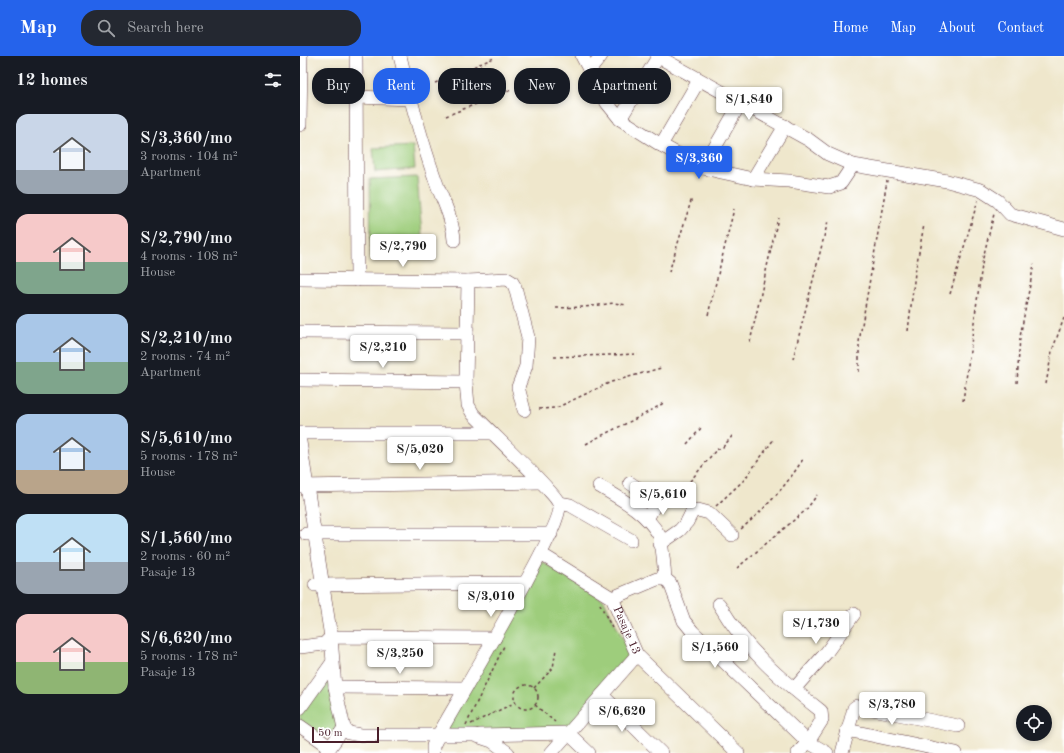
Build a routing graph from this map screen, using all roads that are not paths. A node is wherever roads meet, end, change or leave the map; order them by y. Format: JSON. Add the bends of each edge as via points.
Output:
{"nodes":[{"id":1,"x":300,"y":56,"type":"edge"},
{"id":2,"x":356,"y":56,"type":"edge"},
{"id":3,"x":400,"y":56,"type":"edge"},
{"id":4,"x":582,"y":56,"type":"edge"},
{"id":5,"x":601,"y":56,"type":"edge"},
{"id":6,"x":658,"y":56,"type":"edge"},
{"id":7,"x":356,"y":68,"type":"edge"},
{"id":8,"x":403,"y":68,"type":"edge"},
{"id":9,"x":588,"y":68,"type":"edge"},
{"id":10,"x":591,"y":68,"type":"edge"},
{"id":11,"x":699,"y":80,"type":"junction"},
{"id":12,"x":741,"y":102,"type":"junction"},
{"id":13,"x":356,"y":104,"type":"edge"},
{"id":14,"x":412,"y":104,"type":"edge"},
{"id":15,"x":608,"y":104,"type":"edge"},
{"id":16,"x":300,"y":113,"type":"edge"},
{"id":17,"x":620,"y":119,"type":"junction"},
{"id":18,"x":300,"y":125,"type":"edge"},
{"id":19,"x":785,"y":126,"type":"junction"},
{"id":20,"x":661,"y":146,"type":"junction"},
{"id":21,"x":853,"y":165,"type":"junction"},
{"id":22,"x":703,"y":168,"type":"junction"},
{"id":23,"x":753,"y":179,"type":"junction"},
{"id":24,"x":1064,"y":230,"type":"edge"},
{"id":25,"x":454,"y":240,"type":"dead end"},
{"id":26,"x":300,"y":280,"type":"edge"},
{"id":27,"x":357,"y":280,"type":"junction"},
{"id":28,"x":468,"y":281,"type":"junction"},
{"id":29,"x":300,"y":332,"type":"edge"},
{"id":30,"x":467,"y":333,"type":"junction"},
{"id":31,"x":300,"y":380,"type":"edge"},
{"id":32,"x":466,"y":382,"type":"junction"},
{"id":33,"x":524,"y":410,"type":"dead end"},
{"id":34,"x":300,"y":433,"type":"edge"},
{"id":35,"x":492,"y":433,"type":"junction"},
{"id":36,"x":300,"y":442,"type":"edge"},
{"id":37,"x":541,"y":482,"type":"junction"},
{"id":38,"x":630,"y":483,"type":"dead end"},
{"id":39,"x":599,"y":486,"type":"dead end"},
{"id":40,"x":302,"y":489,"type":"edge"},
{"id":41,"x":559,"y":503,"type":"junction"},
{"id":42,"x":647,"y":519,"type":"junction"},
{"id":43,"x":310,"y":534,"type":"junction"},
{"id":44,"x":551,"y":534,"type":"junction"},
{"id":45,"x":732,"y":535,"type":"road end"},
{"id":46,"x":631,"y":540,"type":"dead end"},
{"id":47,"x":660,"y":544,"type":"junction"},
{"id":48,"x":541,"y":554,"type":"junction"},
{"id":49,"x":665,"y":579,"type":"junction"},
{"id":50,"x":524,"y":584,"type":"junction"},
{"id":51,"x":319,"y":585,"type":"junction"},
{"id":52,"x":612,"y":598,"type":"junction"},
{"id":53,"x":719,"y":604,"type":"dead end"},
{"id":54,"x":854,"y":614,"type":"dead end"},
{"id":55,"x":501,"y":639,"type":"junction"},
{"id":56,"x":328,"y":641,"type":"junction"},
{"id":57,"x":300,"y":647,"type":"edge"},
{"id":58,"x":637,"y":654,"type":"junction"},
{"id":59,"x":332,"y":663,"type":"junction"},
{"id":60,"x":335,"y":687,"type":"junction"},
{"id":61,"x":465,"y":688,"type":"junction"},
{"id":62,"x":794,"y":689,"type":"junction"},
{"id":63,"x":602,"y":696,"type":"junction"},
{"id":64,"x":300,"y":708,"type":"edge"},
{"id":65,"x":300,"y":726,"type":"edge"},
{"id":66,"x":958,"y":726,"type":"dead end"},
{"id":67,"x":344,"y":728,"type":"junction"},
{"id":68,"x":847,"y":730,"type":"junction"},
{"id":69,"x":568,"y":733,"type":"junction"},
{"id":70,"x":439,"y":734,"type":"junction"},
{"id":71,"x":474,"y":735,"type":"junction"},
{"id":72,"x":808,"y":742,"type":"junction"},
{"id":73,"x":328,"y":750,"type":"edge"},
{"id":74,"x":433,"y":753,"type":"edge"},
{"id":75,"x":508,"y":753,"type":"edge"},
{"id":76,"x":551,"y":753,"type":"edge"},
{"id":77,"x":589,"y":753,"type":"edge"},
{"id":78,"x":660,"y":753,"type":"edge"},
{"id":79,"x":738,"y":753,"type":"edge"},
{"id":80,"x":798,"y":753,"type":"edge"},
{"id":81,"x":827,"y":753,"type":"edge"},
{"id":82,"x":842,"y":753,"type":"edge"},
{"id":83,"x":956,"y":753,"type":"edge"}],
"edges":[{"from":1,"to":16,"type":"street"},
{"from":2,"to":7,"type":"street"},
{"from":3,"to":8,"type":"street"},
{"from":4,"to":9,"type":"street"},
{"from":5,"to":10,"type":"street"},
{"from":6,"to":11,"type":"street"},
{"from":6,"to":17,"type":"street"},
{"from":11,"to":12,"type":"street"},
{"from":11,"to":20,"type":"street"},
{"from":12,"to":19,"type":"street"},
{"from":12,"to":22,"type":"street"},
{"from":13,"to":27,"type":"street"},
{"from":14,"to":25,"type":"street","via":[[435,181],[453,225]]},
{"from":15,"to":17,"type":"street"},
{"from":16,"to":18,"type":"street"},
{"from":17,"to":20,"type":"street"},
{"from":19,"to":21,"type":"street","via":[[828,154]]},
{"from":19,"to":23,"type":"street"},
{"from":20,"to":22,"type":"street"},
{"from":21,"to":23,"type":"street","via":[[841,183],[829,186]]},
{"from":21,"to":24,"type":"street","via":[[981,190],[1010,214]]},
{"from":22,"to":23,"type":"street"},
{"from":26,"to":27,"type":"street"},
{"from":27,"to":28,"type":"street"},
{"from":28,"to":30,"type":"street"},
{"from":28,"to":33,"type":"street","via":[[507,279],[515,287],[528,337],[526,366],[518,387]]},
{"from":29,"to":30,"type":"street"},
{"from":30,"to":32,"type":"street"},
{"from":31,"to":32,"type":"street"},
{"from":32,"to":35,"type":"street","via":[[468,405],[473,414]]},
{"from":34,"to":35,"type":"street"},
{"from":35,"to":37,"type":"street"},
{"from":36,"to":40,"type":"street"},
{"from":37,"to":40,"type":"street"},
{"from":37,"to":41,"type":"street"},
{"from":38,"to":42,"type":"street","via":[[657,501]]},
{"from":39,"to":42,"type":"street","via":[[629,504]]},
{"from":40,"to":43,"type":"street"},
{"from":41,"to":44,"type":"street","via":[[559,515]]},
{"from":41,"to":46,"type":"street","via":[[570,505]]},
{"from":42,"to":47,"type":"street","via":[[659,536]]},
{"from":43,"to":44,"type":"street"},
{"from":43,"to":51,"type":"street"},
{"from":44,"to":48,"type":"street"},
{"from":45,"to":47,"type":"street","via":[[709,513],[694,510],[680,530]]},
{"from":47,"to":49,"type":"street"},
{"from":48,"to":50,"type":"street"},
{"from":48,"to":52,"type":"street","name":"Pasaje 13"},
{"from":49,"to":52,"type":"street","via":[[657,578]]},
{"from":49,"to":72,"type":"street","via":[[670,583],[684,620],[693,632]]},
{"from":50,"to":51,"type":"street"},
{"from":50,"to":55,"type":"street"},
{"from":51,"to":56,"type":"street"},
{"from":52,"to":58,"type":"street","name":"Pasaje 13"},
{"from":53,"to":62,"type":"street","via":[[732,627],[751,650]]},
{"from":54,"to":62,"type":"street"},
{"from":55,"to":56,"type":"street"},
{"from":55,"to":61,"type":"street"},
{"from":56,"to":57,"type":"street"},
{"from":56,"to":59,"type":"street"},
{"from":58,"to":63,"type":"street"},
{"from":58,"to":79,"type":"street","name":"Pasaje 13"},
{"from":59,"to":60,"type":"street"},
{"from":59,"to":64,"type":"street"},
{"from":60,"to":61,"type":"street"},
{"from":60,"to":67,"type":"street"},
{"from":61,"to":70,"type":"street"},
{"from":62,"to":72,"type":"street","via":[[823,715]]},
{"from":63,"to":69,"type":"street"},
{"from":63,"to":78,"type":"street"},
{"from":65,"to":73,"type":"street"},
{"from":66,"to":68,"type":"street","via":[[857,706]]},
{"from":67,"to":70,"type":"street","via":[[349,733],[360,735]]},
{"from":67,"to":73,"type":"street"},
{"from":68,"to":82,"type":"street"},
{"from":68,"to":83,"type":"street"},
{"from":69,"to":71,"type":"street"},
{"from":69,"to":76,"type":"street"},
{"from":69,"to":77,"type":"street"},
{"from":70,"to":71,"type":"street"},
{"from":70,"to":74,"type":"street","via":[[433,746]]},
{"from":71,"to":75,"type":"street","via":[[492,741]]},
{"from":72,"to":80,"type":"street"},
{"from":72,"to":81,"type":"street"}]}
